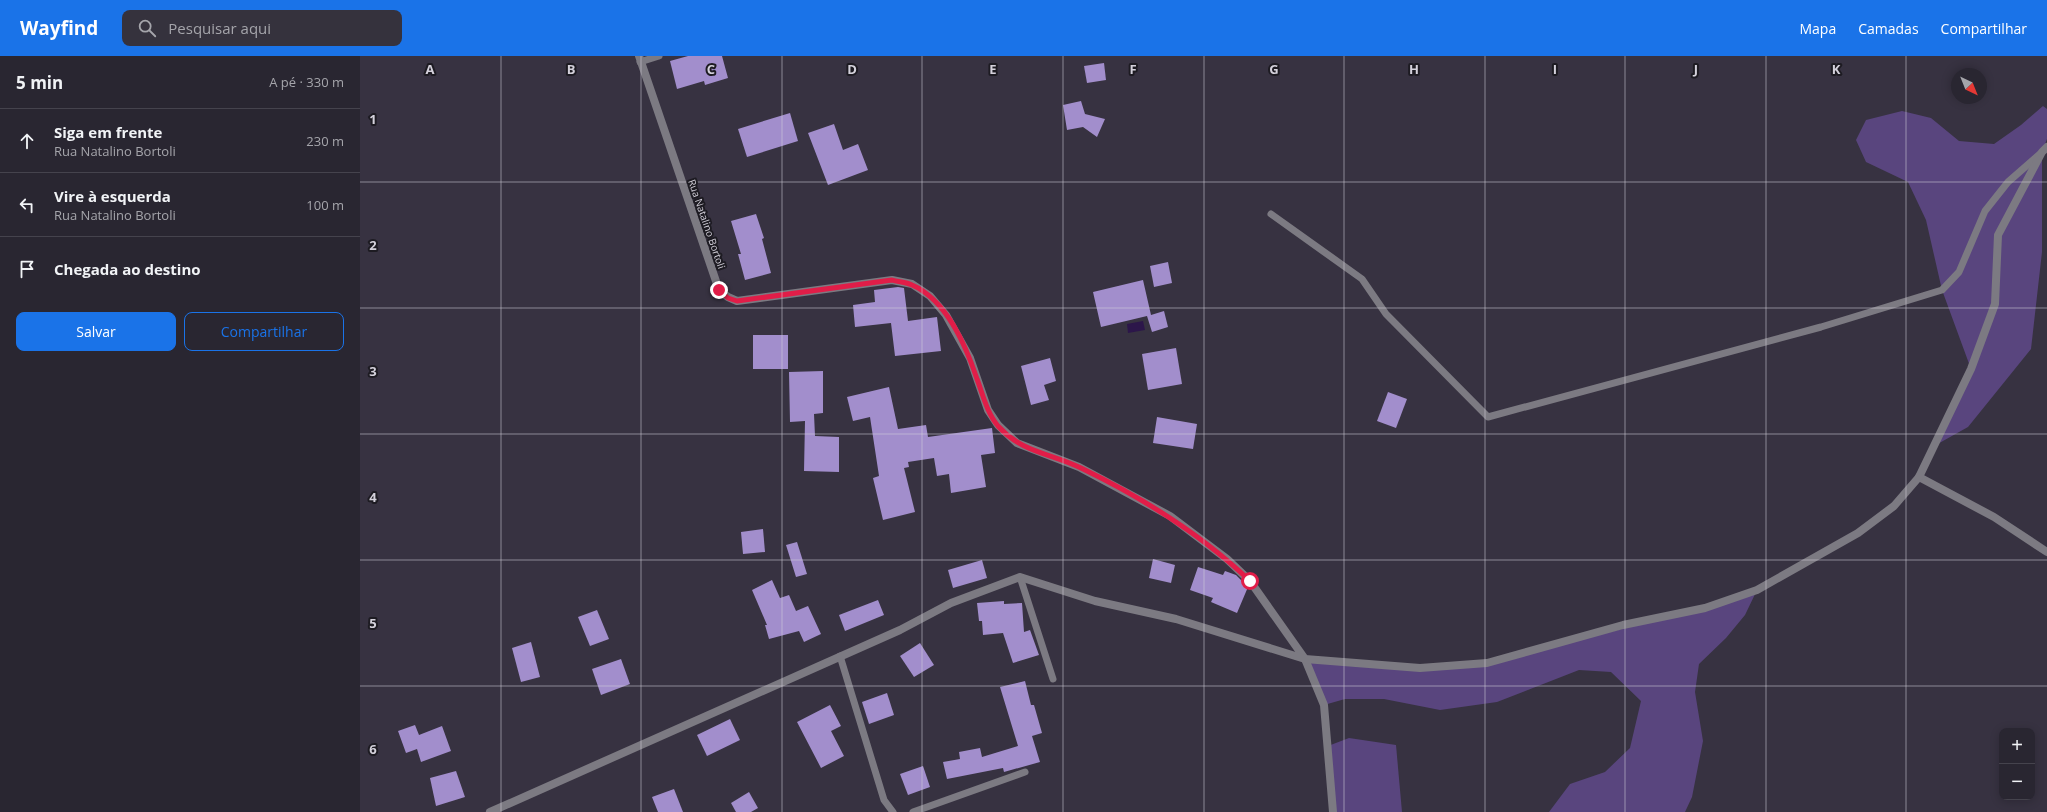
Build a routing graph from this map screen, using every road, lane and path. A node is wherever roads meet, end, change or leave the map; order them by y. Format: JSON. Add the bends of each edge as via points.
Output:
{"nodes":[{"id":1,"x":658,"y":56,"type":"edge"},
{"id":2,"x":639,"y":59,"type":"edge"},
{"id":3,"x":2044,"y":150,"type":"edge"},
{"id":4,"x":1271,"y":214,"type":"dead end"},
{"id":5,"x":1919,"y":477,"type":"junction"},
{"id":6,"x":2047,"y":552,"type":"edge"},
{"id":7,"x":1020,"y":577,"type":"junction"},
{"id":8,"x":840,"y":656,"type":"junction"},
{"id":9,"x":1305,"y":659,"type":"junction"},
{"id":10,"x":1053,"y":679,"type":"dead end"},
{"id":11,"x":1025,"y":772,"type":"dead end"},
{"id":12,"x":490,"y":812,"type":"edge"},
{"id":13,"x":893,"y":812,"type":"edge"},
{"id":14,"x":913,"y":812,"type":"edge"},
{"id":15,"x":1333,"y":812,"type":"edge"}],
"edges":[{"from":1,"to":2,"type":"lane"},
{"from":2,"to":9,"type":"street","name":"Rua Natalino Bortoli","via":[[719,290],[728,298],[737,301],[892,280],[912,284],[930,296],[946,314],[970,358],[988,410],[1016,443],[1079,467],[1170,516],[1227,559],[1250,581]]},
{"from":3,"to":4,"type":"lane","via":[[2008,182],[1985,211],[1959,272],[1942,290],[1821,327],[1488,417],[1386,314],[1362,279]]},
{"from":3,"to":5,"type":"street","via":[[1998,235],[1994,304],[1971,369]]},
{"from":5,"to":6,"type":"street","via":[[1994,517]]},
{"from":5,"to":9,"type":"street","via":[[1894,506],[1858,534],[1757,590],[1705,608],[1623,625],[1488,663],[1420,668]]},
{"from":7,"to":8,"type":"street","via":[[951,603],[900,630]]},
{"from":7,"to":9,"type":"street","via":[[1095,602],[1176,619]]},
{"from":7,"to":10,"type":"lane"},
{"from":8,"to":12,"type":"street"},
{"from":8,"to":13,"type":"lane","via":[[884,800]]},
{"from":9,"to":15,"type":"street","name":"Rua Natalino Bortoli","via":[[1324,705]]},
{"from":11,"to":14,"type":"lane"}]}
